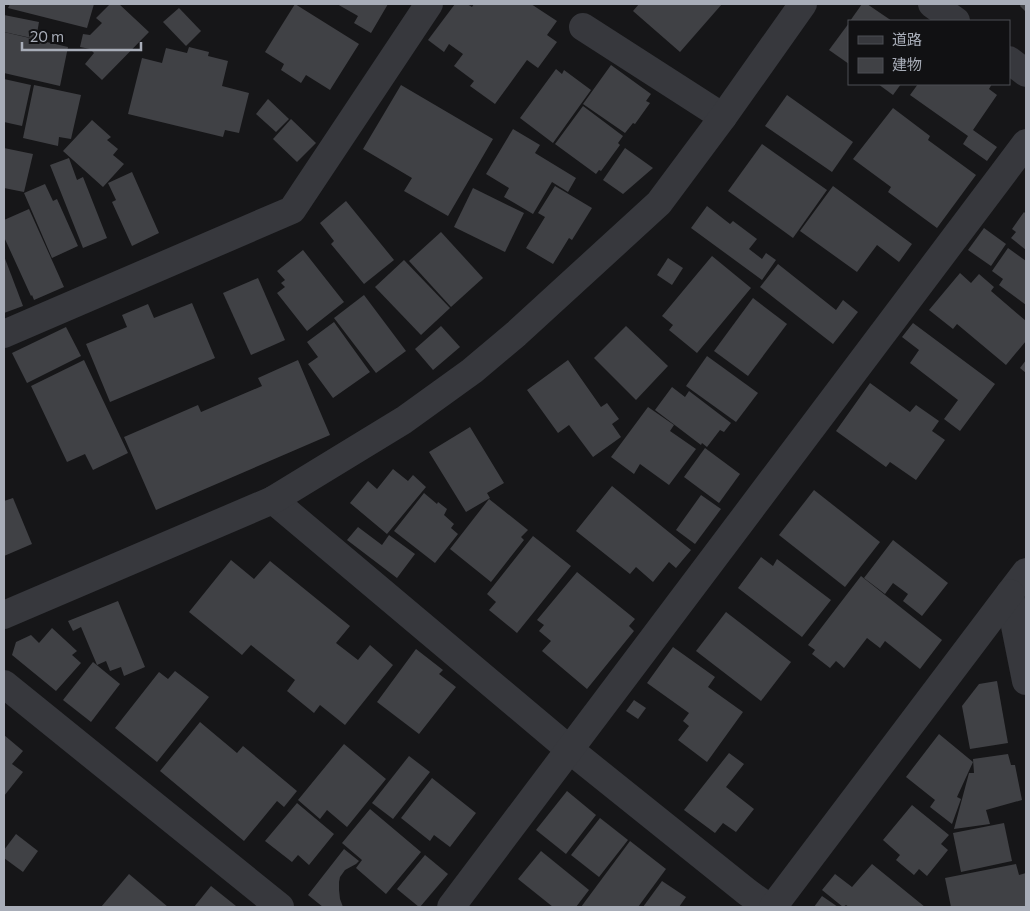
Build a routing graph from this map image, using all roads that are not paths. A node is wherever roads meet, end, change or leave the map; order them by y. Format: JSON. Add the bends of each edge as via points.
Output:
{"nodes":[{"id":1,"x":429,"y":4,"type":"edge"},
{"id":2,"x":803,"y":4,"type":"edge"},
{"id":3,"x":932,"y":4,"type":"edge"},
{"id":4,"x":955,"y":20,"type":"edge"},
{"id":5,"x":583,"y":27,"type":"dead end"},
{"id":6,"x":1010,"y":61,"type":"edge"},
{"id":7,"x":1026,"y":73,"type":"edge"},
{"id":8,"x":723,"y":117,"type":"junction"},
{"id":9,"x":1026,"y":143,"type":"edge"},
{"id":10,"x":4,"y":334,"type":"edge"},
{"id":11,"x":273,"y":500,"type":"junction"},
{"id":12,"x":1026,"y":572,"type":"edge"},
{"id":13,"x":1010,"y":593,"type":"junction"},
{"id":14,"x":4,"y":614,"type":"edge"},
{"id":15,"x":1026,"y":681,"type":"edge"},
{"id":16,"x":4,"y":684,"type":"edge"},
{"id":17,"x":570,"y":750,"type":"junction"},
{"id":18,"x":280,"y":907,"type":"edge"},
{"id":19,"x":451,"y":907,"type":"edge"},
{"id":20,"x":768,"y":907,"type":"edge"},
{"id":21,"x":773,"y":907,"type":"edge"}],
"edges":[{"from":1,"to":10,"type":"street","via":[[292,210]]},
{"from":2,"to":8,"type":"street"},
{"from":3,"to":4,"type":"street"},
{"from":5,"to":8,"type":"street"},
{"from":6,"to":7,"type":"street"},
{"from":8,"to":11,"type":"street","via":[[659,203],[516,334],[472,371],[404,420]]},
{"from":9,"to":17,"type":"street"},
{"from":11,"to":14,"type":"street"},
{"from":11,"to":17,"type":"street"},
{"from":12,"to":13,"type":"street"},
{"from":13,"to":15,"type":"street"},
{"from":13,"to":21,"type":"street"},
{"from":16,"to":18,"type":"street"},
{"from":17,"to":19,"type":"street"},
{"from":17,"to":20,"type":"street"}]}
